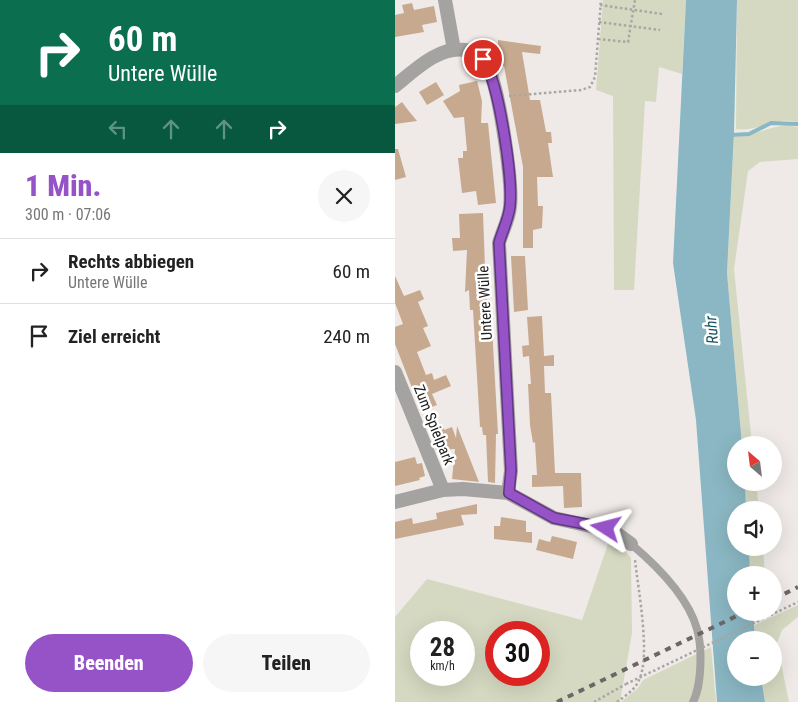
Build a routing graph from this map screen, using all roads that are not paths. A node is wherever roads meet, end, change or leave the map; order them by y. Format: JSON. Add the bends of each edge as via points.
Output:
{"nodes":[{"id":1,"x":445,"y":0,"type":"edge"},
{"id":2,"x":454,"y":50,"type":"junction"},
{"id":3,"x":395,"y":86,"type":"edge"},
{"id":4,"x":395,"y":372,"type":"edge"},
{"id":5,"x":443,"y":490,"type":"junction"},
{"id":6,"x":509,"y":493,"type":"junction"},
{"id":7,"x":395,"y":502,"type":"edge"},
{"id":8,"x":631,"y":544,"type":"joint"},
{"id":9,"x":693,"y":702,"type":"edge"}],
"edges":[{"from":1,"to":2,"type":"street"},
{"from":2,"to":3,"type":"street","via":[[427,61]]},
{"from":2,"to":6,"type":"street","name":"Untere Wülle","via":[[473,52],[489,68],[498,98],[510,184],[510,207],[499,243],[511,470]]},
{"from":4,"to":5,"type":"street","name":"Zum Spielpark"},
{"from":5,"to":6,"type":"street"},
{"from":5,"to":7,"type":"street"},
{"from":6,"to":8,"type":"street","via":[[554,518],[613,530]]},
{"from":8,"to":9,"type":"lane","via":[[685,603],[697,629],[701,664],[699,688]]}]}
